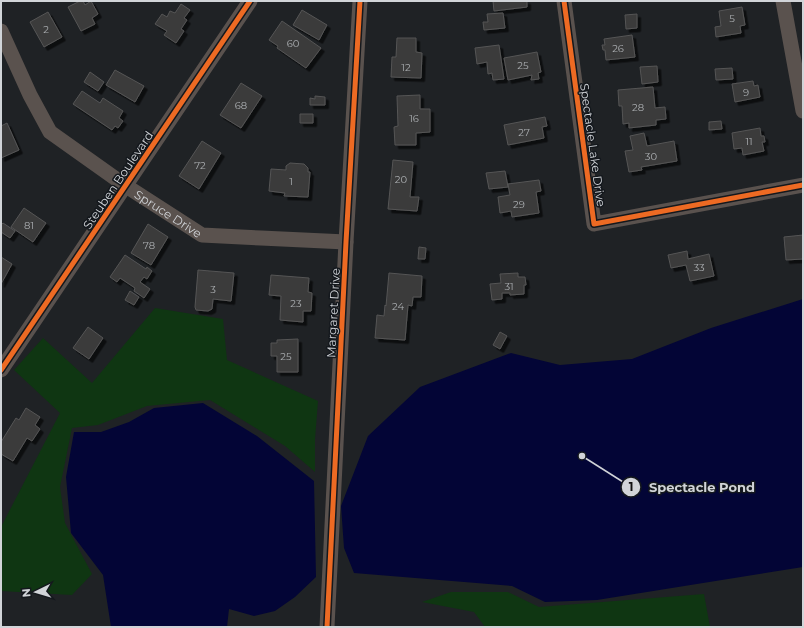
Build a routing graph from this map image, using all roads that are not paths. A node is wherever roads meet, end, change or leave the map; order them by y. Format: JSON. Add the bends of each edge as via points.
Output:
{"nodes":[{"id":1,"x":250,"y":1,"type":"edge"},
{"id":2,"x":360,"y":1,"type":"edge"},
{"id":3,"x":564,"y":1,"type":"edge"},
{"id":4,"x":783,"y":1,"type":"edge"},
{"id":5,"x":1,"y":31,"type":"edge"},
{"id":6,"x":803,"y":111,"type":"edge"},
{"id":7,"x":803,"y":185,"type":"edge"},
{"id":8,"x":126,"y":186,"type":"junction"},
{"id":9,"x":346,"y":242,"type":"junction"},
{"id":10,"x":6,"y":351,"type":"edge"},
{"id":11,"x":1,"y":370,"type":"edge"},
{"id":12,"x":327,"y":627,"type":"edge"}],
"edges":[{"from":1,"to":8,"type":"street","name":"Steuben Boulevard"},
{"from":2,"to":9,"type":"street","name":"Margaret Drive"},
{"from":3,"to":7,"type":"street","name":"Spectacle Lake Drive","via":[[594,224]]},
{"from":4,"to":6,"type":"street"},
{"from":5,"to":8,"type":"street","name":"Spruce Drive","via":[[50,132]]},
{"from":8,"to":9,"type":"street","name":"Spruce Drive","via":[[202,235]]},
{"from":8,"to":10,"type":"street","name":"Steuben Boulevard"},
{"from":9,"to":12,"type":"street","name":"Margaret Drive"},
{"from":10,"to":11,"type":"street","name":"Steuben Boulevard"}]}
